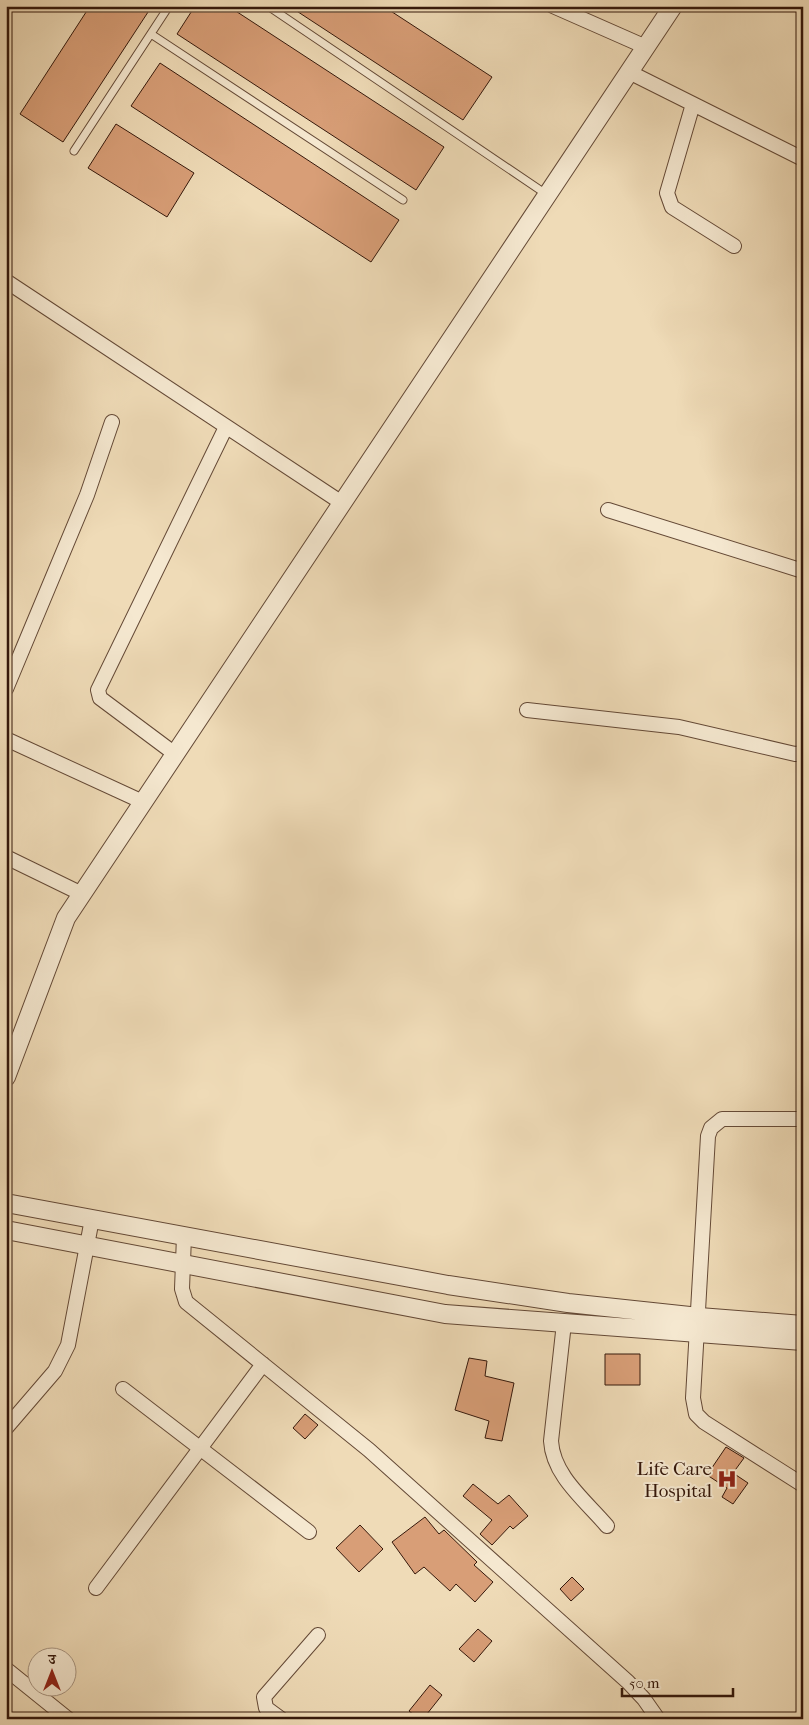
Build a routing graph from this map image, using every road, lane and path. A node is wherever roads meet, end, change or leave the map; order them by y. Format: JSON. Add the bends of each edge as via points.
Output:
{"nodes":[{"id":1,"x":169,"y":6,"type":"edge"},
{"id":2,"x":268,"y":6,"type":"edge"},
{"id":3,"x":553,"y":6,"type":"edge"},
{"id":4,"x":670,"y":7,"type":"edge"},
{"id":5,"x":151,"y":34,"type":"junction"},
{"id":6,"x":646,"y":47,"type":"junction"},
{"id":7,"x":629,"y":72,"type":"junction"},
{"id":8,"x":692,"y":104,"type":"junction"},
{"id":9,"x":74,"y":151,"type":"dead end"},
{"id":10,"x":803,"y":159,"type":"edge"},
{"id":11,"x":547,"y":194,"type":"junction"},
{"id":12,"x":403,"y":200,"type":"dead end"},
{"id":13,"x":734,"y":246,"type":"dead end"},
{"id":14,"x":6,"y":281,"type":"edge"},
{"id":15,"x":112,"y":422,"type":"dead end"},
{"id":16,"x":226,"y":426,"type":"junction"},
{"id":17,"x":342,"y":503,"type":"junction"},
{"id":18,"x":608,"y":510,"type":"dead end"},
{"id":19,"x":803,"y":571,"type":"edge"},
{"id":20,"x":6,"y":689,"type":"edge"},
{"id":21,"x":527,"y":710,"type":"dead end"},
{"id":22,"x":6,"y":739,"type":"edge"},
{"id":23,"x":175,"y":754,"type":"junction"},
{"id":24,"x":803,"y":754,"type":"edge"},
{"id":25,"x":143,"y":802,"type":"junction"},
{"id":26,"x":6,"y":857,"type":"edge"},
{"id":27,"x":82,"y":894,"type":"junction"},
{"id":28,"x":6,"y":1077,"type":"edge"},
{"id":29,"x":803,"y":1118,"type":"edge"},
{"id":30,"x":6,"y":1203,"type":"edge"},
{"id":31,"x":92,"y":1220,"type":"junction"},
{"id":32,"x":6,"y":1230,"type":"edge"},
{"id":33,"x":184,"y":1236,"type":"junction"},
{"id":34,"x":87,"y":1246,"type":"junction"},
{"id":35,"x":183,"y":1264,"type":"junction"},
{"id":36,"x":564,"y":1323,"type":"junction"},
{"id":37,"x":698,"y":1325,"type":"junction"},
{"id":38,"x":803,"y":1325,"type":"edge"},
{"id":39,"x":803,"y":1341,"type":"edge"},
{"id":40,"x":263,"y":1364,"type":"junction"},
{"id":41,"x":123,"y":1388,"type":"dead end"},
{"id":42,"x":6,"y":1428,"type":"edge"},
{"id":43,"x":200,"y":1448,"type":"junction"},
{"id":44,"x":803,"y":1485,"type":"edge"},
{"id":45,"x":608,"y":1526,"type":"dead end"},
{"id":46,"x":309,"y":1532,"type":"dead end"},
{"id":47,"x":96,"y":1588,"type":"dead end"},
{"id":48,"x":318,"y":1636,"type":"dead end"},
{"id":49,"x":6,"y":1669,"type":"edge"},
{"id":50,"x":68,"y":1719,"type":"edge"},
{"id":51,"x":281,"y":1719,"type":"edge"},
{"id":52,"x":658,"y":1719,"type":"edge"}],
"edges":[{"from":1,"to":5,"type":"lane"},
{"from":2,"to":11,"type":"lane"},
{"from":3,"to":6,"type":"street"},
{"from":4,"to":6,"type":"street"},
{"from":5,"to":9,"type":"lane"},
{"from":5,"to":12,"type":"lane"},
{"from":6,"to":7,"type":"street"},
{"from":7,"to":8,"type":"street"},
{"from":7,"to":11,"type":"street"},
{"from":8,"to":10,"type":"street"},
{"from":8,"to":13,"type":"street","via":[[668,198],[672,207]]},
{"from":11,"to":17,"type":"street"},
{"from":14,"to":16,"type":"street"},
{"from":15,"to":20,"type":"street","via":[[87,496]]},
{"from":16,"to":17,"type":"street"},
{"from":16,"to":23,"type":"street","via":[[98,690],[100,698]]},
{"from":17,"to":23,"type":"street"},
{"from":18,"to":19,"type":"street"},
{"from":21,"to":24,"type":"street","via":[[679,727]]},
{"from":22,"to":25,"type":"street"},
{"from":23,"to":25,"type":"street"},
{"from":25,"to":27,"type":"street"},
{"from":26,"to":27,"type":"street"},
{"from":27,"to":28,"type":"street","via":[[66,918]]},
{"from":29,"to":37,"type":"street","via":[[722,1119],[711,1128]]},
{"from":30,"to":31,"type":"street"},
{"from":31,"to":33,"type":"street"},
{"from":31,"to":34,"type":"street"},
{"from":32,"to":34,"type":"street"},
{"from":33,"to":35,"type":"street"},
{"from":33,"to":37,"type":"street","via":[[448,1285]]},
{"from":34,"to":35,"type":"street"},
{"from":34,"to":42,"type":"street","via":[[66,1351],[55,1371]]},
{"from":35,"to":36,"type":"street","via":[[445,1314]]},
{"from":35,"to":40,"type":"street","via":[[182,1289],[186,1302]]},
{"from":36,"to":37,"type":"street"},
{"from":36,"to":45,"type":"street","via":[[551,1441],[553,1458],[560,1472]]},
{"from":37,"to":38,"type":"street"},
{"from":37,"to":39,"type":"street"},
{"from":37,"to":44,"type":"street","via":[[693,1398],[696,1414]]},
{"from":40,"to":43,"type":"street"},
{"from":40,"to":52,"type":"street","via":[[369,1450],[494,1561],[628,1682]]},
{"from":41,"to":43,"type":"street"},
{"from":43,"to":46,"type":"street"},
{"from":43,"to":47,"type":"street"},
{"from":48,"to":51,"type":"street","via":[[264,1697],[266,1708]]},
{"from":49,"to":50,"type":"street"}]}
